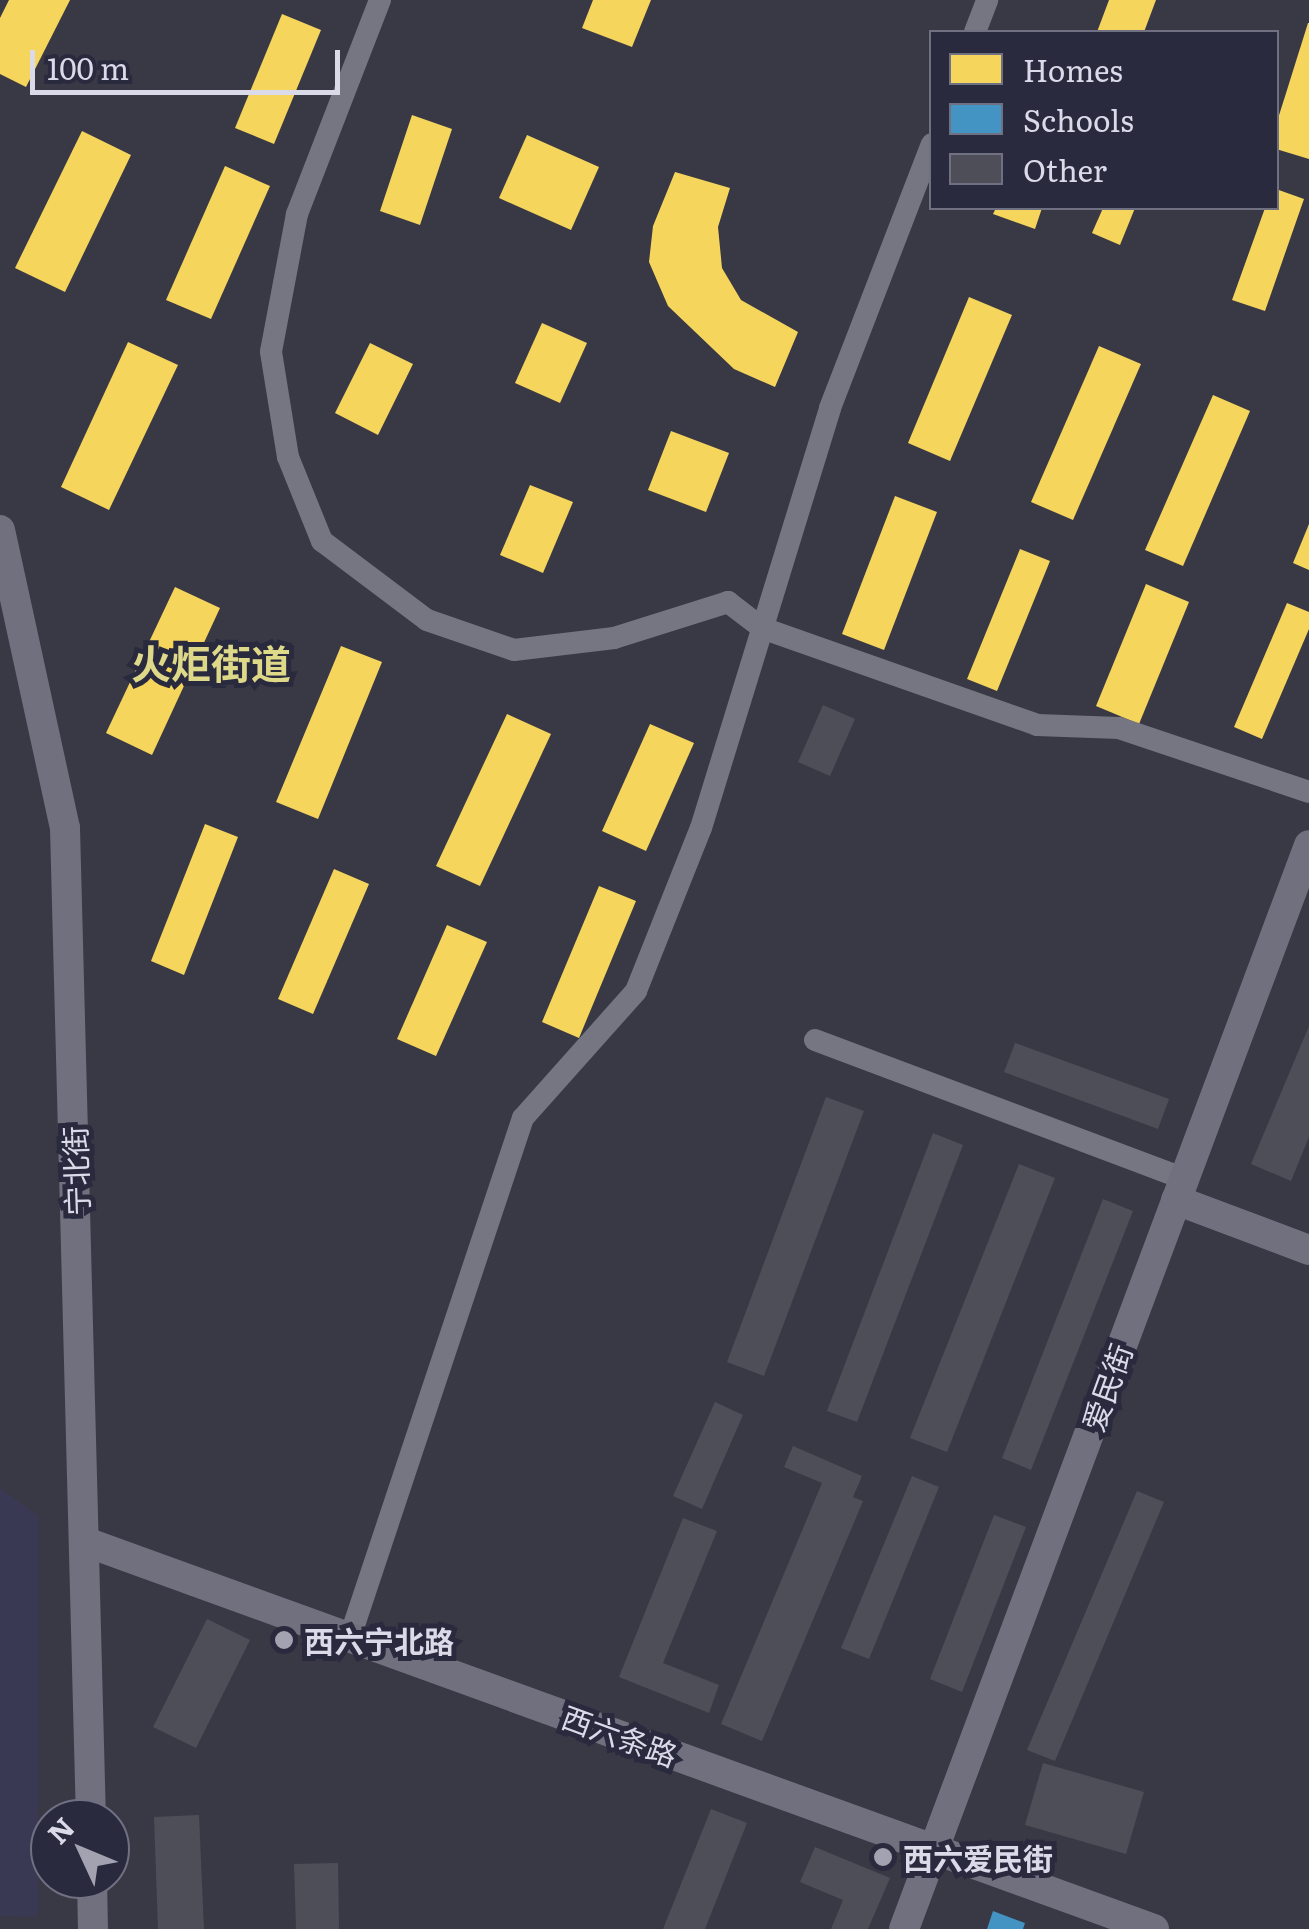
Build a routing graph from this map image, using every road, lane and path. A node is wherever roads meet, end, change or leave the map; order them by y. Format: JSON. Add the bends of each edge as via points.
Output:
{"nodes":[{"id":1,"x":380,"y":0,"type":"edge"},
{"id":2,"x":987,"y":0,"type":"edge"},
{"id":3,"x":975,"y":30,"type":"edge"},
{"id":4,"x":929,"y":152,"type":"edge"},
{"id":5,"x":0,"y":530,"type":"edge"},
{"id":6,"x":762,"y":628,"type":"junction"},
{"id":7,"x":1309,"y":792,"type":"edge"},
{"id":8,"x":1308,"y":852,"type":"edge"},
{"id":9,"x":815,"y":1040,"type":"dead end"},
{"id":10,"x":1180,"y":1189,"type":"junction"},
{"id":11,"x":1309,"y":1250,"type":"edge"},
{"id":12,"x":86,"y":1542,"type":"junction"},
{"id":13,"x":350,"y":1637,"type":"junction"},
{"id":14,"x":91,"y":1799,"type":"edge"},
{"id":15,"x":934,"y":1849,"type":"junction"},
{"id":16,"x":92,"y":1899,"type":"edge"},
{"id":17,"x":93,"y":1929,"type":"edge"},
{"id":18,"x":904,"y":1929,"type":"edge"},
{"id":19,"x":1154,"y":1929,"type":"edge"}],
"edges":[{"from":1,"to":6,"type":"street","via":[[297,214],[271,352],[288,457],[322,541],[427,620],[514,650],[614,638],[728,602]]},
{"from":2,"to":3,"type":"street"},
{"from":4,"to":6,"type":"street","via":[[830,408]]},
{"from":5,"to":12,"type":"street","name":"宁北街","via":[[65,828]]},
{"from":6,"to":7,"type":"street","via":[[1037,725],[1119,728]]},
{"from":6,"to":13,"type":"street","via":[[700,828],[636,991],[523,1118]]},
{"from":8,"to":10,"type":"street","name":"爱民街"},
{"from":9,"to":10,"type":"street"},
{"from":10,"to":11,"type":"street"},
{"from":10,"to":15,"type":"street","name":"爱民街"},
{"from":12,"to":13,"type":"street","name":"西六条路"},
{"from":12,"to":14,"type":"street","name":"宁北街"},
{"from":13,"to":15,"type":"street","name":"西六条路"},
{"from":15,"to":18,"type":"street","name":"爱民街"},
{"from":15,"to":19,"type":"street","name":"西六条路"},
{"from":16,"to":17,"type":"street"}]}
